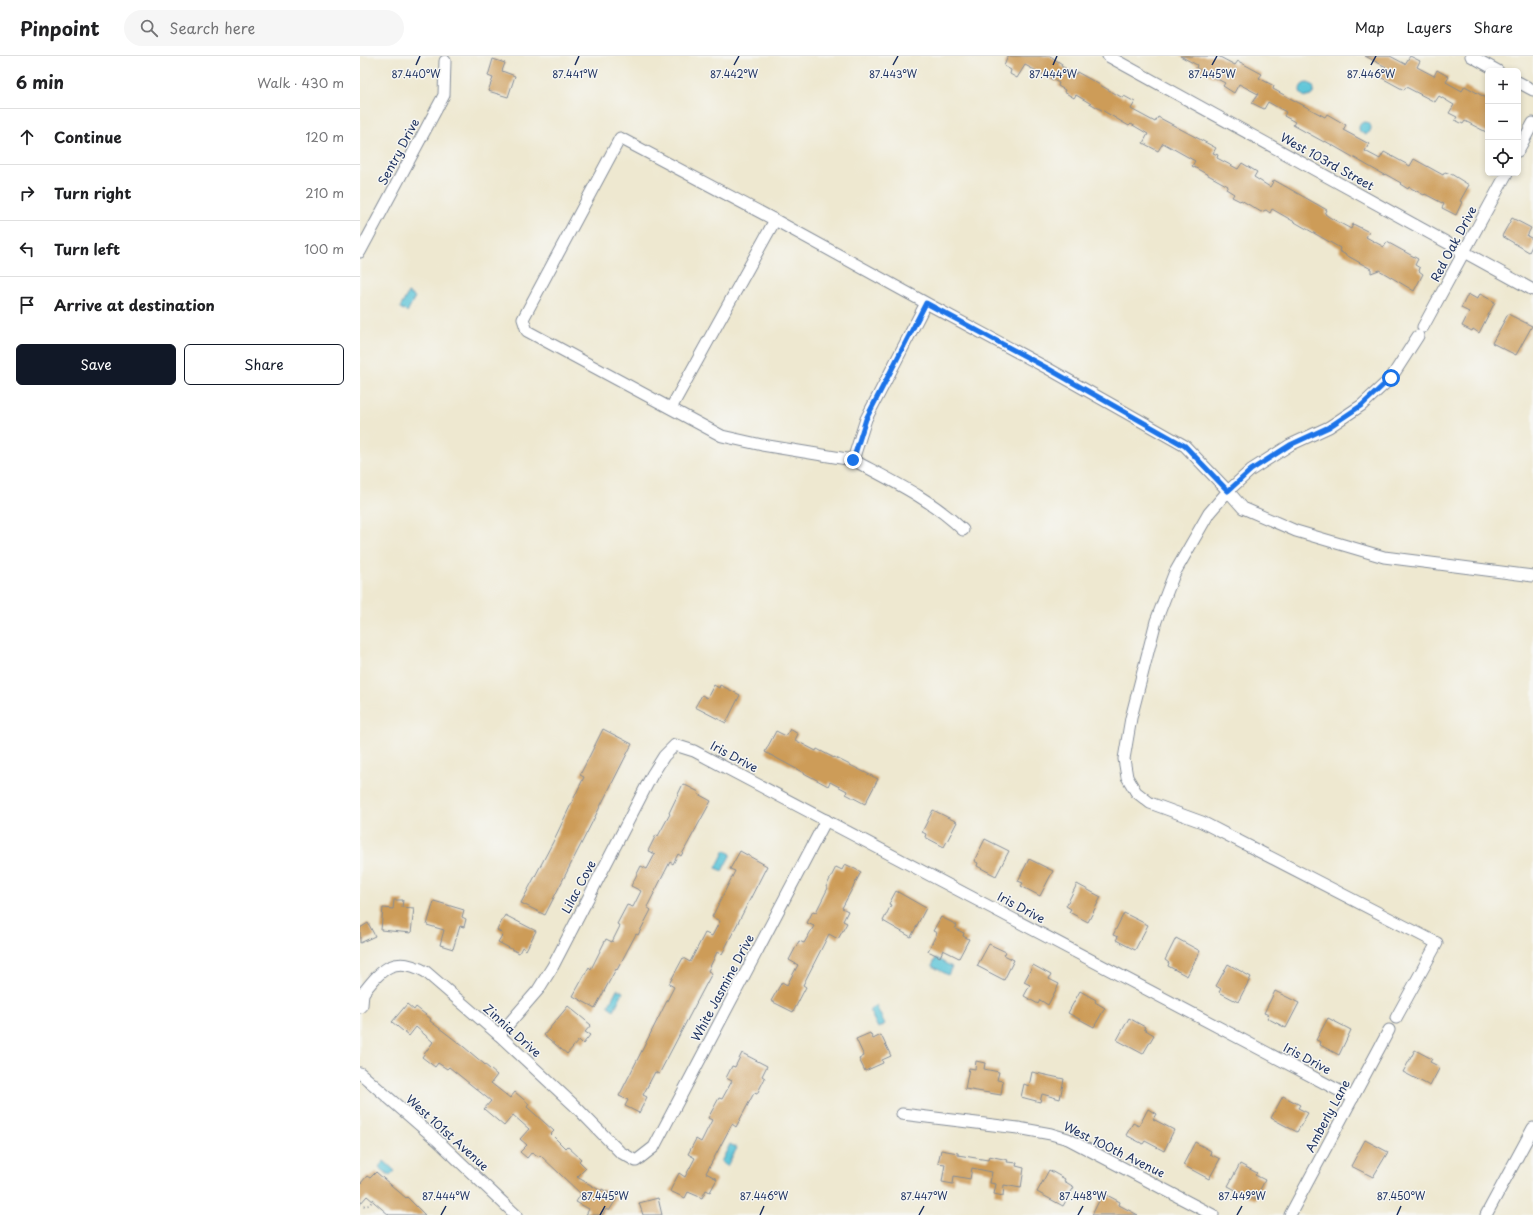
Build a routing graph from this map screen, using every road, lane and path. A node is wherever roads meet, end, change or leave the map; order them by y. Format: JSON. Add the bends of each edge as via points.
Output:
{"nodes":[{"id":1,"x":1108,"y":56,"type":"edge"},
{"id":2,"x":1471,"y":56,"type":"edge"},
{"id":3,"x":445,"y":61,"type":"dead end"},
{"id":4,"x":1493,"y":68,"type":"edge"},
{"id":5,"x":1521,"y":84,"type":"edge"},
{"id":6,"x":1533,"y":90,"type":"edge"},
{"id":7,"x":1533,"y":123,"type":"edge"},
{"id":8,"x":1521,"y":146,"type":"edge"},
{"id":9,"x":1505,"y":176,"type":"edge"},
{"id":10,"x":775,"y":220,"type":"junction"},
{"id":11,"x":360,"y":252,"type":"edge"},
{"id":12,"x":1464,"y":253,"type":"junction"},
{"id":13,"x":1533,"y":290,"type":"edge"},
{"id":14,"x":926,"y":303,"type":"junction"},
{"id":15,"x":671,"y":408,"type":"junction"},
{"id":16,"x":853,"y":460,"type":"junction"},
{"id":17,"x":1228,"y":491,"type":"junction"},
{"id":18,"x":963,"y":530,"type":"dead end"},
{"id":19,"x":1533,"y":576,"type":"edge"},
{"id":20,"x":675,"y":745,"type":"joint"},
{"id":21,"x":826,"y":820,"type":"junction"},
{"id":22,"x":361,"y":993,"type":"edge"},
{"id":23,"x":360,"y":1008,"type":"edge"},
{"id":24,"x":1396,"y":1018,"type":"dead end"},
{"id":25,"x":1389,"y":1030,"type":"dead end"},
{"id":26,"x":499,"y":1036,"type":"junction"},
{"id":27,"x":360,"y":1073,"type":"edge"},
{"id":28,"x":1353,"y":1098,"type":"junction"},
{"id":29,"x":902,"y":1114,"type":"dead end"},
{"id":30,"x":1533,"y":1128,"type":"edge"},
{"id":31,"x":636,"y":1161,"type":"joint"},
{"id":32,"x":374,"y":1198,"type":"dead end"},
{"id":33,"x":360,"y":1204,"type":"edge"},
{"id":34,"x":516,"y":1215,"type":"edge"},
{"id":35,"x":1213,"y":1215,"type":"edge"},
{"id":36,"x":1290,"y":1215,"type":"edge"},
{"id":37,"x":1486,"y":1215,"type":"edge"}],
"edges":[{"from":1,"to":12,"type":"street","name":"West 103rd Street"},
{"from":2,"to":4,"type":"street"},
{"from":3,"to":11,"type":"street","name":"Sentry Drive","via":[[444,95]]},
{"from":5,"to":6,"type":"street"},
{"from":7,"to":8,"type":"street"},
{"from":9,"to":12,"type":"street","name":"Red Oak Drive"},
{"from":10,"to":14,"type":"street"},
{"from":10,"to":15,"type":"street"},
{"from":10,"to":15,"type":"street","via":[[620,138],[523,319],[527,331]]},
{"from":12,"to":13,"type":"street","name":"West 103rd Street"},
{"from":12,"to":17,"type":"street","name":"Red Oak Drive","via":[[1421,332],[1391,378],[1362,405],[1329,427],[1290,445],[1251,470]]},
{"from":14,"to":16,"type":"street","via":[[866,419]]},
{"from":14,"to":17,"type":"street","via":[[1185,446]]},
{"from":15,"to":16,"type":"street","via":[[722,436]]},
{"from":16,"to":18,"type":"street","via":[[908,489],[946,514]]},
{"from":17,"to":19,"type":"street","via":[[1243,508],[1296,531],[1384,557]]},
{"from":17,"to":24,"type":"street","name":"Red Oak Drive","via":[[1209,513],[1174,574],[1156,622],[1131,718],[1124,759],[1127,777],[1136,792],[1150,803],[1202,822],[1438,943]]},
{"from":20,"to":21,"type":"street","name":"Iris Drive","via":[[694,751]]},
{"from":20,"to":26,"type":"street","name":"Lilac Cove","via":[[664,756],[652,775],[553,966],[538,990]]},
{"from":21,"to":28,"type":"street","name":"Iris Drive"},
{"from":21,"to":31,"type":"street","name":"White Jasmine Drive","via":[[654,1147]]},
{"from":22,"to":23,"type":"street","name":"Zinnia Drive"},
{"from":22,"to":26,"type":"street","name":"Zinnia Drive","via":[[379,973],[391,966],[416,967],[426,972]]},
{"from":25,"to":28,"type":"street","name":"Amberly Lane"},
{"from":26,"to":31,"type":"street","name":"Zinnia Drive","via":[[575,1106],[620,1152]]},
{"from":27,"to":34,"type":"street","name":"West 101st Avenue","via":[[437,1140]]},
{"from":28,"to":36,"type":"street","name":"Amberly Lane"},
{"from":29,"to":35,"type":"street","name":"West 100th Avenue","via":[[1018,1128],[1068,1139]]},
{"from":30,"to":37,"type":"street"},
{"from":32,"to":33,"type":"path","via":[[369,1205]]}]}
